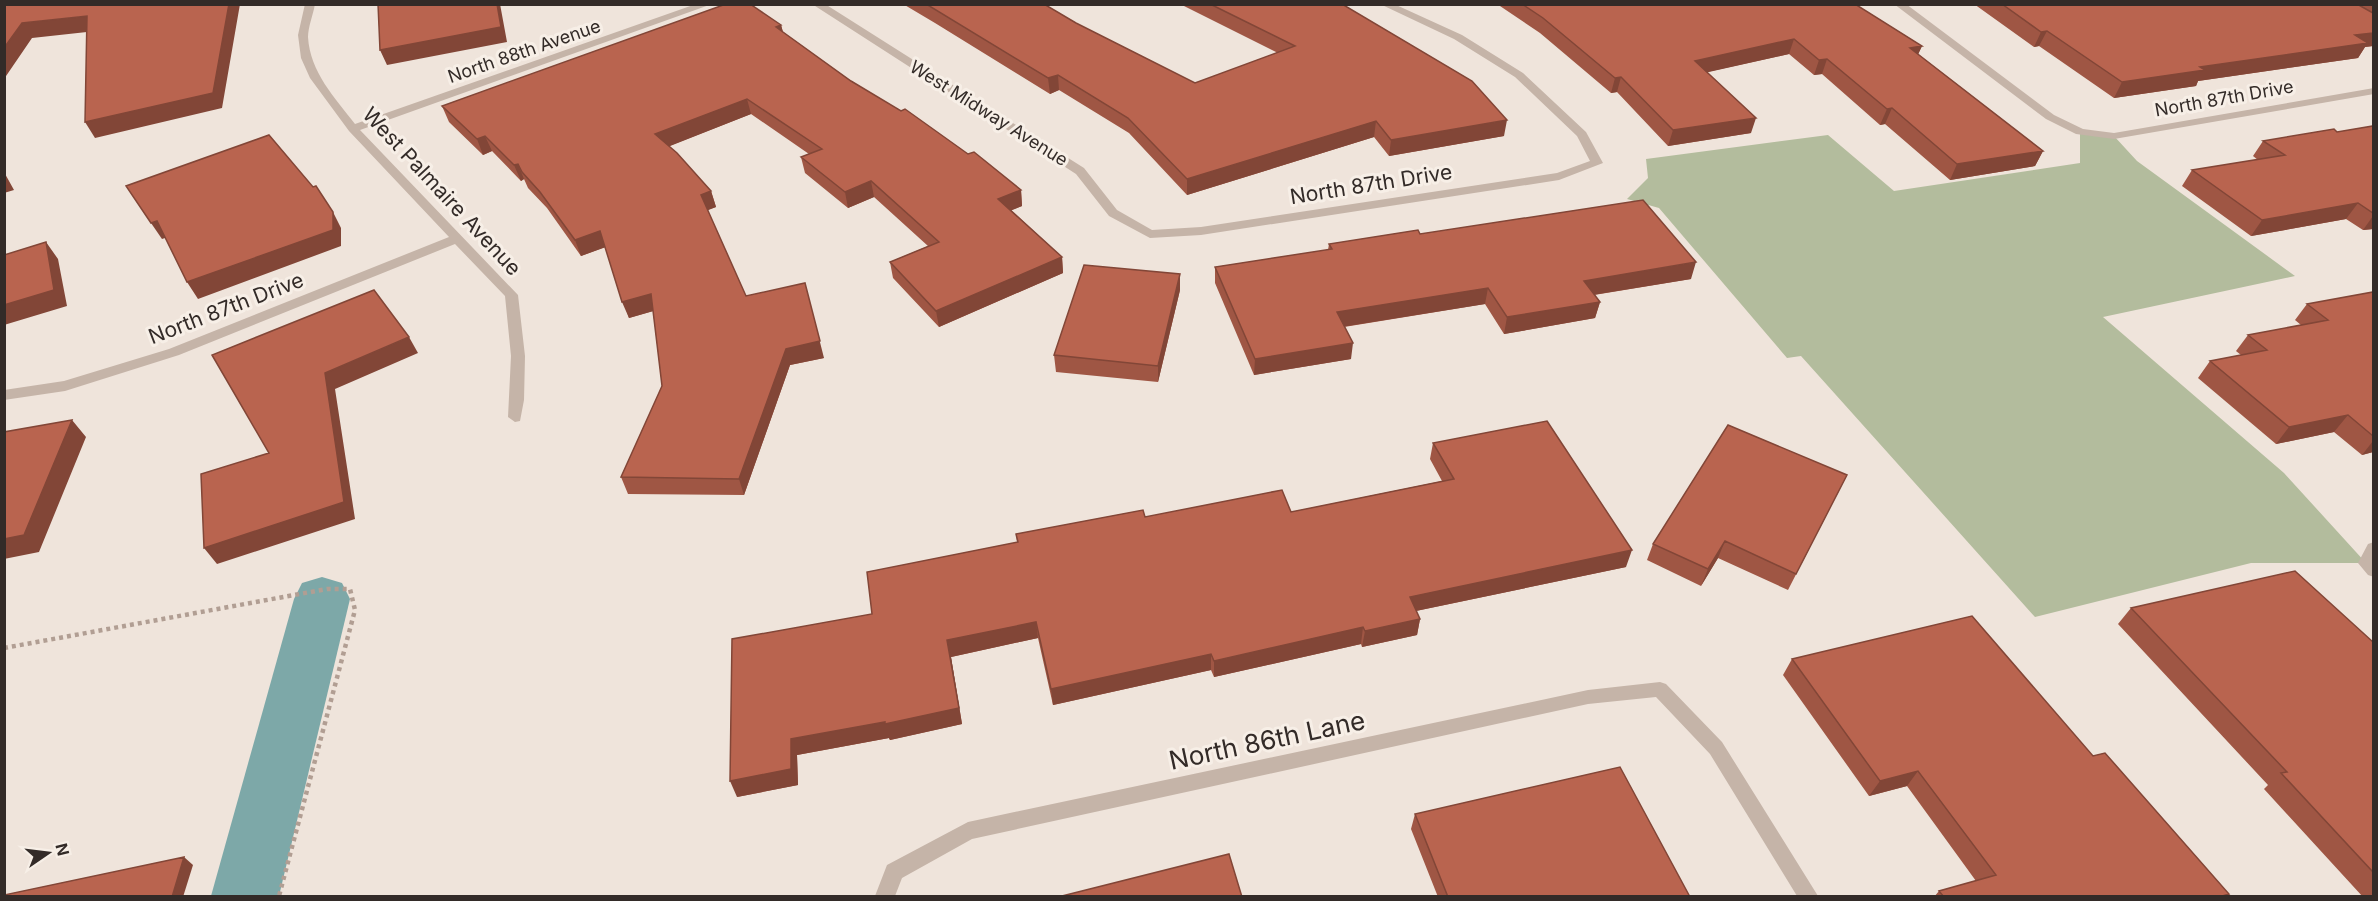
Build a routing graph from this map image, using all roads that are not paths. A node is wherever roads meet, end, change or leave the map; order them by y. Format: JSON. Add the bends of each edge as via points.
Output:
{"nodes":[{"id":1,"x":310,"y":4,"type":"edge"},
{"id":2,"x":707,"y":4,"type":"edge"},
{"id":3,"x":817,"y":4,"type":"edge"},
{"id":4,"x":1385,"y":4,"type":"edge"},
{"id":5,"x":1899,"y":4,"type":"edge"},
{"id":6,"x":2373,"y":91,"type":"edge"},
{"id":7,"x":352,"y":129,"type":"junction"},
{"id":8,"x":1150,"y":234,"type":"joint"},
{"id":9,"x":456,"y":239,"type":"junction"},
{"id":10,"x":4,"y":395,"type":"edge"},
{"id":11,"x":514,"y":417,"type":"dead end"},
{"id":12,"x":885,"y":897,"type":"edge"},
{"id":13,"x":1808,"y":897,"type":"edge"}],
"edges":[{"from":1,"to":7,"type":"street","name":"West Palmaire Avenue","via":[[303,36],[306,58],[315,78]]},
{"from":2,"to":7,"type":"street","name":"North 88th Avenue"},
{"from":3,"to":8,"type":"street","name":"West Midway Avenue","via":[[1080,171],[1113,213]]},
{"from":4,"to":8,"type":"street","name":"North 87th Drive","via":[[1458,37],[1519,75],[1582,134],[1597,163],[1559,176],[1201,231]]},
{"from":5,"to":6,"type":"street","name":"North 87th Drive","via":[[2050,117],[2080,132],[2114,136]]},
{"from":7,"to":9,"type":"street","name":"West Palmaire Avenue"},
{"from":9,"to":10,"type":"street","name":"North 87th Drive","via":[[174,352],[65,386]]},
{"from":9,"to":11,"type":"street","name":"West Palmaire Avenue","via":[[511,295],[520,364]]},
{"from":12,"to":13,"type":"street","name":"North 86th Lane","via":[[894,872],[968,831],[1588,696],[1660,689],[1716,748]]}]}
